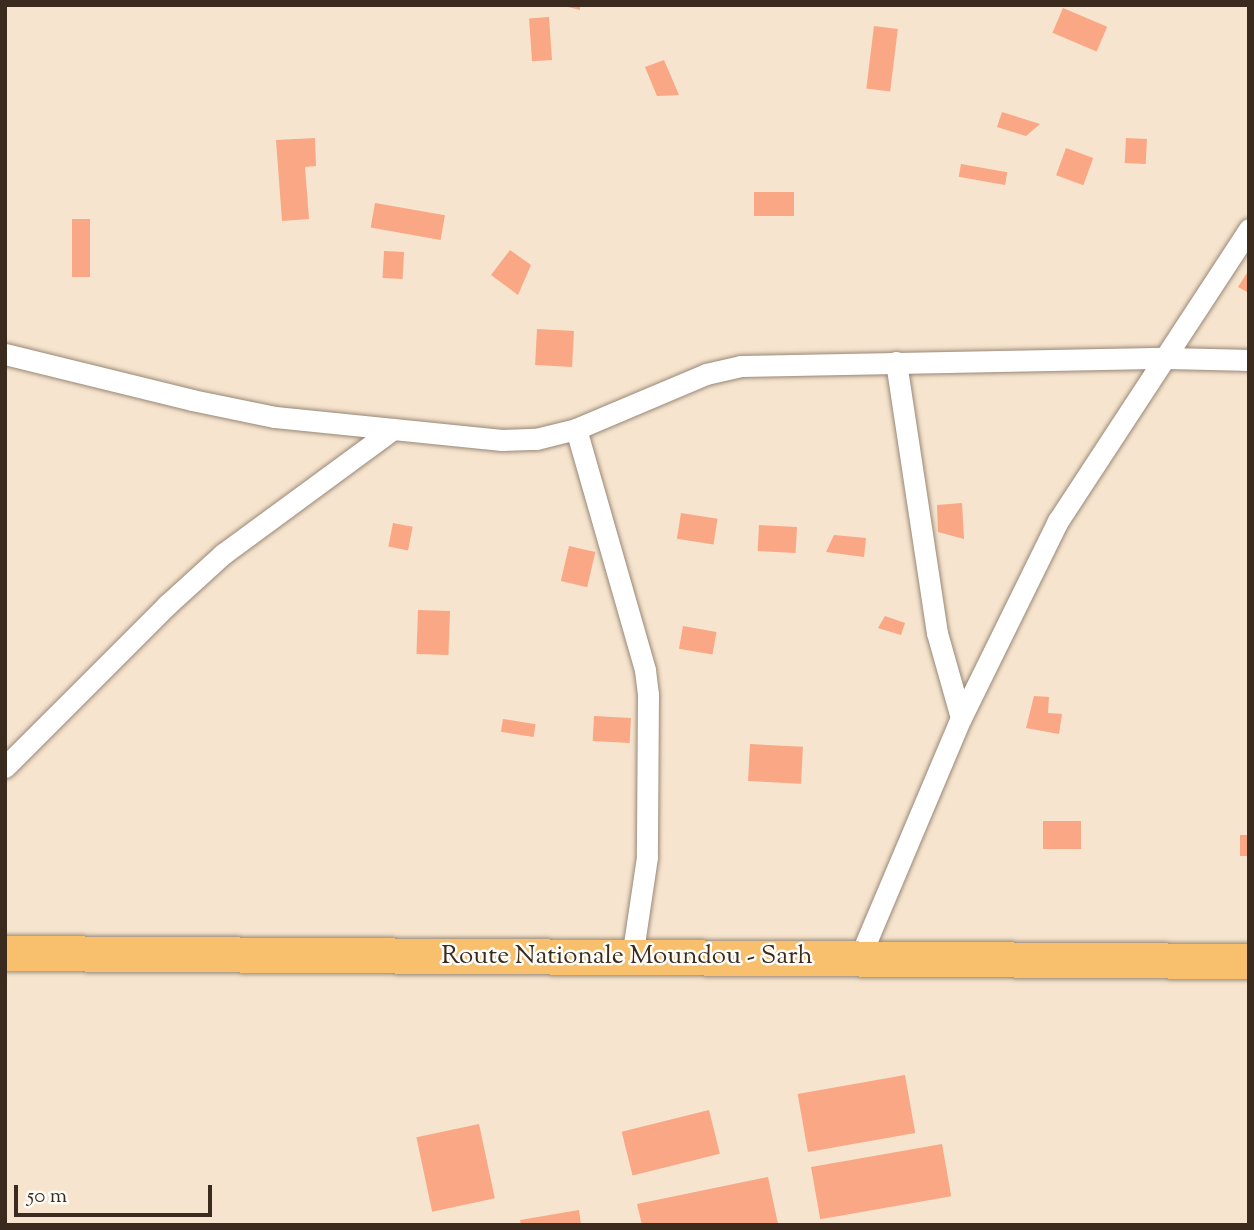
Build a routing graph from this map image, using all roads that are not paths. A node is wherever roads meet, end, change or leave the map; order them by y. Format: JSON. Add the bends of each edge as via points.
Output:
{"nodes":[{"id":1,"x":1249,"y":229,"type":"edge"},
{"id":2,"x":5,"y":354,"type":"edge"},
{"id":3,"x":1167,"y":358,"type":"junction"},
{"id":4,"x":1249,"y":360,"type":"edge"},
{"id":5,"x":897,"y":362,"type":"junction"},
{"id":6,"x":393,"y":429,"type":"junction"},
{"id":7,"x":576,"y":429,"type":"junction"},
{"id":8,"x":961,"y":718,"type":"junction"},
{"id":9,"x":5,"y":766,"type":"edge"},
{"id":10,"x":5,"y":953,"type":"edge"},
{"id":11,"x":632,"y":957,"type":"junction"},
{"id":12,"x":859,"y":959,"type":"junction"},
{"id":13,"x":1249,"y":961,"type":"edge"}],
"edges":[{"from":1,"to":3,"type":"street"},
{"from":2,"to":6,"type":"street","via":[[251,412]]},
{"from":3,"to":4,"type":"street"},
{"from":3,"to":5,"type":"street"},
{"from":3,"to":8,"type":"street","via":[[1058,521]]},
{"from":5,"to":7,"type":"street","via":[[741,366],[706,374]]},
{"from":5,"to":8,"type":"street","via":[[937,633]]},
{"from":6,"to":7,"type":"street","via":[[502,440],[536,439]]},
{"from":6,"to":9,"type":"street","via":[[223,554]]},
{"from":7,"to":11,"type":"street","via":[[645,670],[648,695],[647,856]]},
{"from":8,"to":12,"type":"street"},
{"from":10,"to":11,"type":"highway","name":"Route Nationale Moundou - Sarh"},
{"from":11,"to":12,"type":"highway","name":"Route Nationale Moundou - Sarh"},
{"from":12,"to":13,"type":"highway","name":"Route Nationale Moundou - Sarh"}]}
